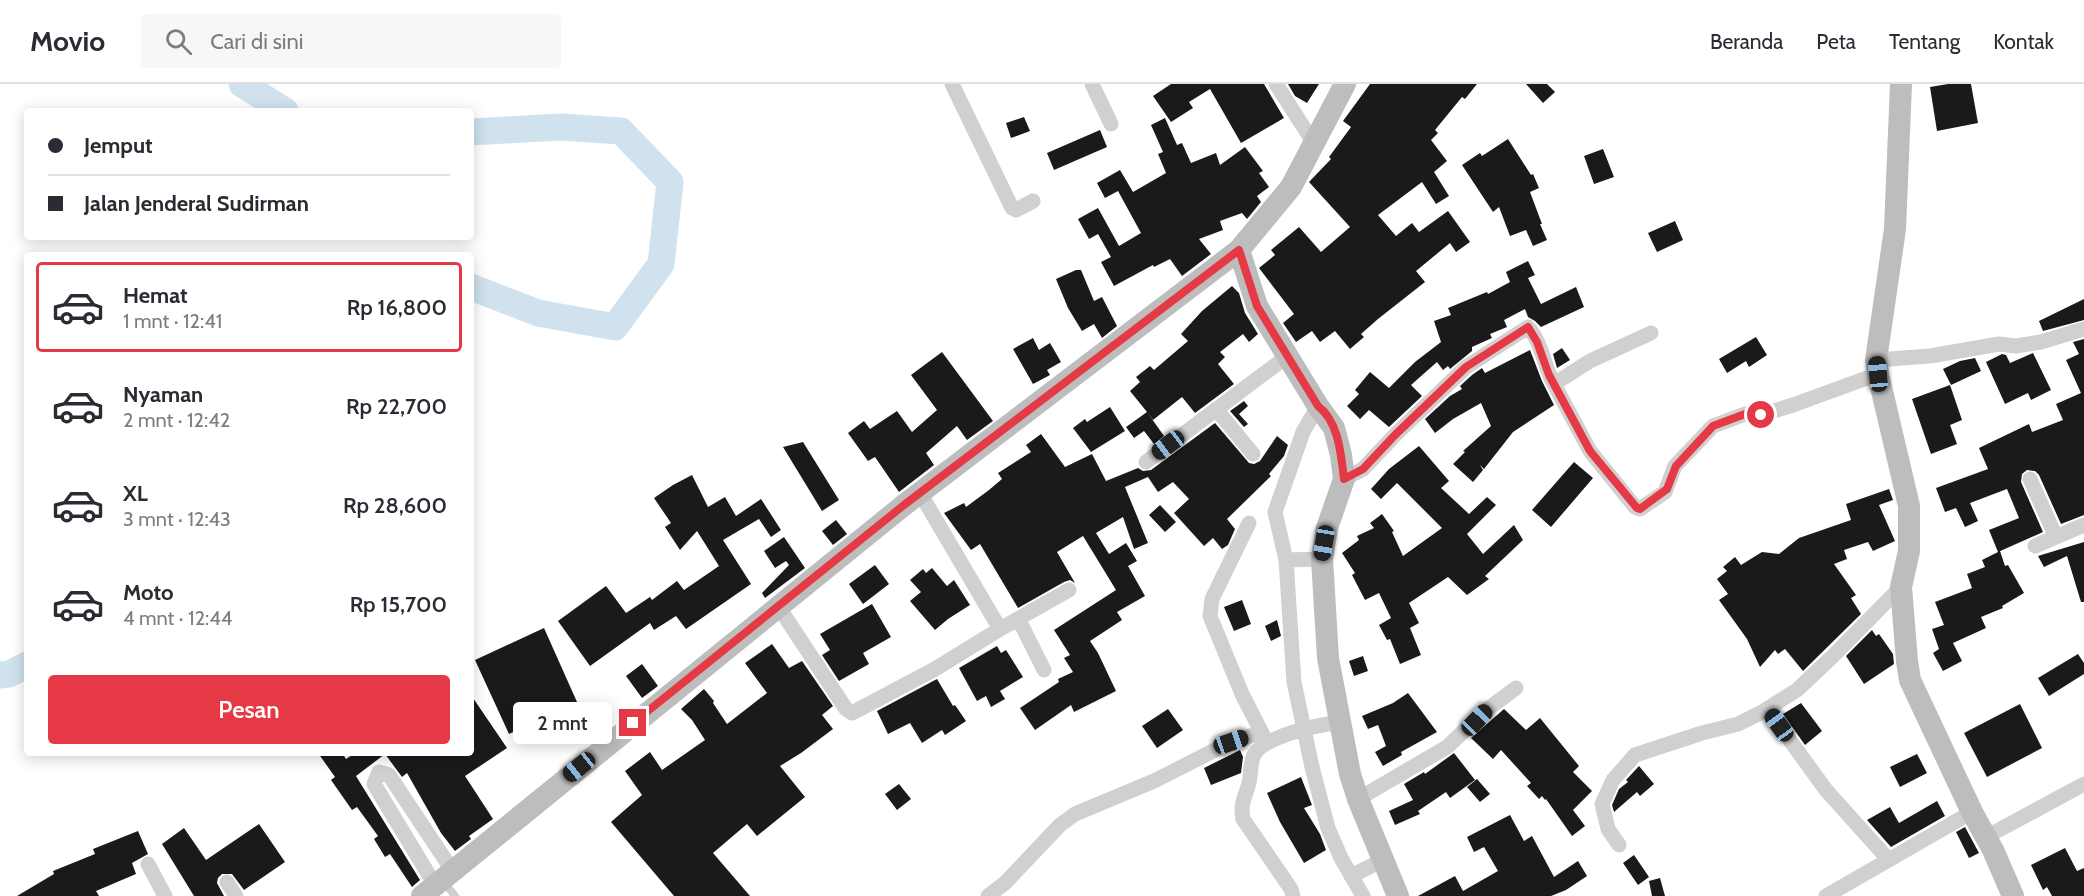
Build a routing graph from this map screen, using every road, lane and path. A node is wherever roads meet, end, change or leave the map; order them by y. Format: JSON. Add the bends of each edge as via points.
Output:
{"nodes":[{"id":1,"x":952,"y":84,"type":"edge"},
{"id":2,"x":1092,"y":84,"type":"edge"},
{"id":3,"x":1276,"y":84,"type":"edge"},
{"id":4,"x":1345,"y":84,"type":"edge"},
{"id":5,"x":1901,"y":84,"type":"edge"},
{"id":6,"x":1111,"y":124,"type":"dead end"},
{"id":7,"x":1313,"y":142,"type":"junction"},
{"id":8,"x":1033,"y":201,"type":"dead end"},
{"id":9,"x":1239,"y":250,"type":"junction"},
{"id":10,"x":2084,"y":329,"type":"edge"},
{"id":11,"x":1651,"y":333,"type":"dead end"},
{"id":12,"x":1289,"y":355,"type":"junction"},
{"id":13,"x":1877,"y":367,"type":"junction"},
{"id":14,"x":1554,"y":384,"type":"junction"},
{"id":15,"x":1216,"y":409,"type":"junction"},
{"id":16,"x":1325,"y":414,"type":"junction"},
{"id":17,"x":1253,"y":454,"type":"dead end"},
{"id":18,"x":1146,"y":462,"type":"dead end"},
{"id":19,"x":1344,"y":479,"type":"junction"},
{"id":20,"x":2030,"y":479,"type":"dead end"},
{"id":21,"x":920,"y":493,"type":"junction"},
{"id":22,"x":1248,"y":523,"type":"dead end"},
{"id":23,"x":2084,"y":525,"type":"edge"},
{"id":24,"x":2056,"y":537,"type":"junction"},
{"id":25,"x":2035,"y":546,"type":"dead end"},
{"id":26,"x":1290,"y":560,"type":"junction"},
{"id":27,"x":1316,"y":560,"type":"junction"},
{"id":28,"x":1901,"y":587,"type":"junction"},
{"id":29,"x":1069,"y":591,"type":"dead end"},
{"id":30,"x":778,"y":606,"type":"junction"},
{"id":31,"x":1019,"y":620,"type":"junction"},
{"id":32,"x":1000,"y":629,"type":"junction"},
{"id":33,"x":1044,"y":670,"type":"dead end"},
{"id":34,"x":1516,"y":688,"type":"dead end"},
{"id":35,"x":1767,"y":709,"type":"junction"},
{"id":36,"x":1337,"y":722,"type":"junction"},
{"id":37,"x":1308,"y":727,"type":"junction"},
{"id":38,"x":1264,"y":738,"type":"junction"},
{"id":39,"x":2084,"y":784,"type":"edge"},
{"id":40,"x":1358,"y":799,"type":"junction"},
{"id":41,"x":1972,"y":812,"type":"junction"},
{"id":42,"x":1986,"y":837,"type":"junction"},
{"id":43,"x":1619,"y":845,"type":"dead end"},
{"id":44,"x":1888,"y":859,"type":"junction"},
{"id":45,"x":1380,"y":862,"type":"junction"},
{"id":46,"x":148,"y":864,"type":"dead end"},
{"id":47,"x":1356,"y":873,"type":"junction"},
{"id":48,"x":227,"y":882,"type":"dead end"},
{"id":49,"x":441,"y":885,"type":"edge"},
{"id":50,"x":1289,"y":894,"type":"edge"},
{"id":51,"x":165,"y":896,"type":"edge"},
{"id":52,"x":236,"y":896,"type":"edge"},
{"id":53,"x":988,"y":896,"type":"edge"},
{"id":54,"x":1363,"y":896,"type":"edge"},
{"id":55,"x":1398,"y":896,"type":"edge"},
{"id":56,"x":1826,"y":896,"type":"edge"},
{"id":57,"x":2013,"y":896,"type":"edge"}],
"edges":[{"from":1,"to":8,"type":"street","via":[[1012,208],[1016,210]]},
{"from":2,"to":6,"type":"street"},
{"from":3,"to":7,"type":"street"},
{"from":4,"to":7,"type":"street"},
{"from":5,"to":13,"type":"street","via":[[1895,229]]},
{"from":7,"to":9,"type":"street","via":[[1291,187]]},
{"from":9,"to":12,"type":"street","via":[[1257,306]]},
{"from":9,"to":21,"type":"street"},
{"from":10,"to":13,"type":"street","via":[[2042,342],[1999,344]]},
{"from":11,"to":14,"type":"street","via":[[1590,361]]},
{"from":12,"to":15,"type":"street"},
{"from":12,"to":16,"type":"street"},
{"from":13,"to":14,"type":"street","via":[[1793,405],[1761,415],[1745,414],[1713,426],[1676,466],[1667,489],[1640,509],[1590,451]]},
{"from":13,"to":28,"type":"street","via":[[1910,506],[1909,551]]},
{"from":14,"to":19,"type":"street","via":[[1528,327],[1466,367],[1363,469]]},
{"from":15,"to":17,"type":"street"},
{"from":15,"to":18,"type":"street"},
{"from":16,"to":19,"type":"street","via":[[1344,465]]},
{"from":16,"to":26,"type":"street","via":[[1303,432],[1275,512]]},
{"from":19,"to":27,"type":"street"},
{"from":20,"to":24,"type":"street"},
{"from":21,"to":30,"type":"street"},
{"from":21,"to":32,"type":"street"},
{"from":22,"to":38,"type":"street","via":[[1212,599],[1210,616]]},
{"from":23,"to":24,"type":"street"},
{"from":24,"to":25,"type":"street"},
{"from":26,"to":27,"type":"street"},
{"from":26,"to":37,"type":"street","via":[[1294,682]]},
{"from":27,"to":36,"type":"street"},
{"from":28,"to":35,"type":"street","via":[[1797,690]]},
{"from":28,"to":41,"type":"street","via":[[1910,680]]},
{"from":29,"to":31,"type":"street"},
{"from":30,"to":32,"type":"street","via":[[852,713]]},
{"from":30,"to":49,"type":"street"},
{"from":31,"to":32,"type":"street"},
{"from":31,"to":33,"type":"street"},
{"from":34,"to":40,"type":"street","via":[[1447,747]]},
{"from":35,"to":43,"type":"street","via":[[1738,724],[1635,755],[1613,780],[1602,804],[1608,830]]},
{"from":35,"to":44,"type":"street","via":[[1826,790]]},
{"from":36,"to":37,"type":"street"},
{"from":36,"to":40,"type":"street"},
{"from":37,"to":38,"type":"street"},
{"from":37,"to":47,"type":"street","via":[[1312,767],[1328,828]]},
{"from":38,"to":50,"type":"street","via":[[1252,757],[1241,807],[1251,832]]},
{"from":38,"to":53,"type":"street","via":[[1231,742],[1154,781],[1075,814]]},
{"from":39,"to":42,"type":"street"},
{"from":40,"to":45,"type":"street"},
{"from":41,"to":42,"type":"street"},
{"from":41,"to":44,"type":"street"},
{"from":42,"to":57,"type":"street"},
{"from":44,"to":56,"type":"street"},
{"from":45,"to":47,"type":"street"},
{"from":45,"to":55,"type":"street"},
{"from":46,"to":51,"type":"street"},
{"from":47,"to":54,"type":"street"},
{"from":48,"to":52,"type":"street"},
{"from":49,"to":49,"type":"street","via":[[374,784],[379,772],[389,775]]}]}
